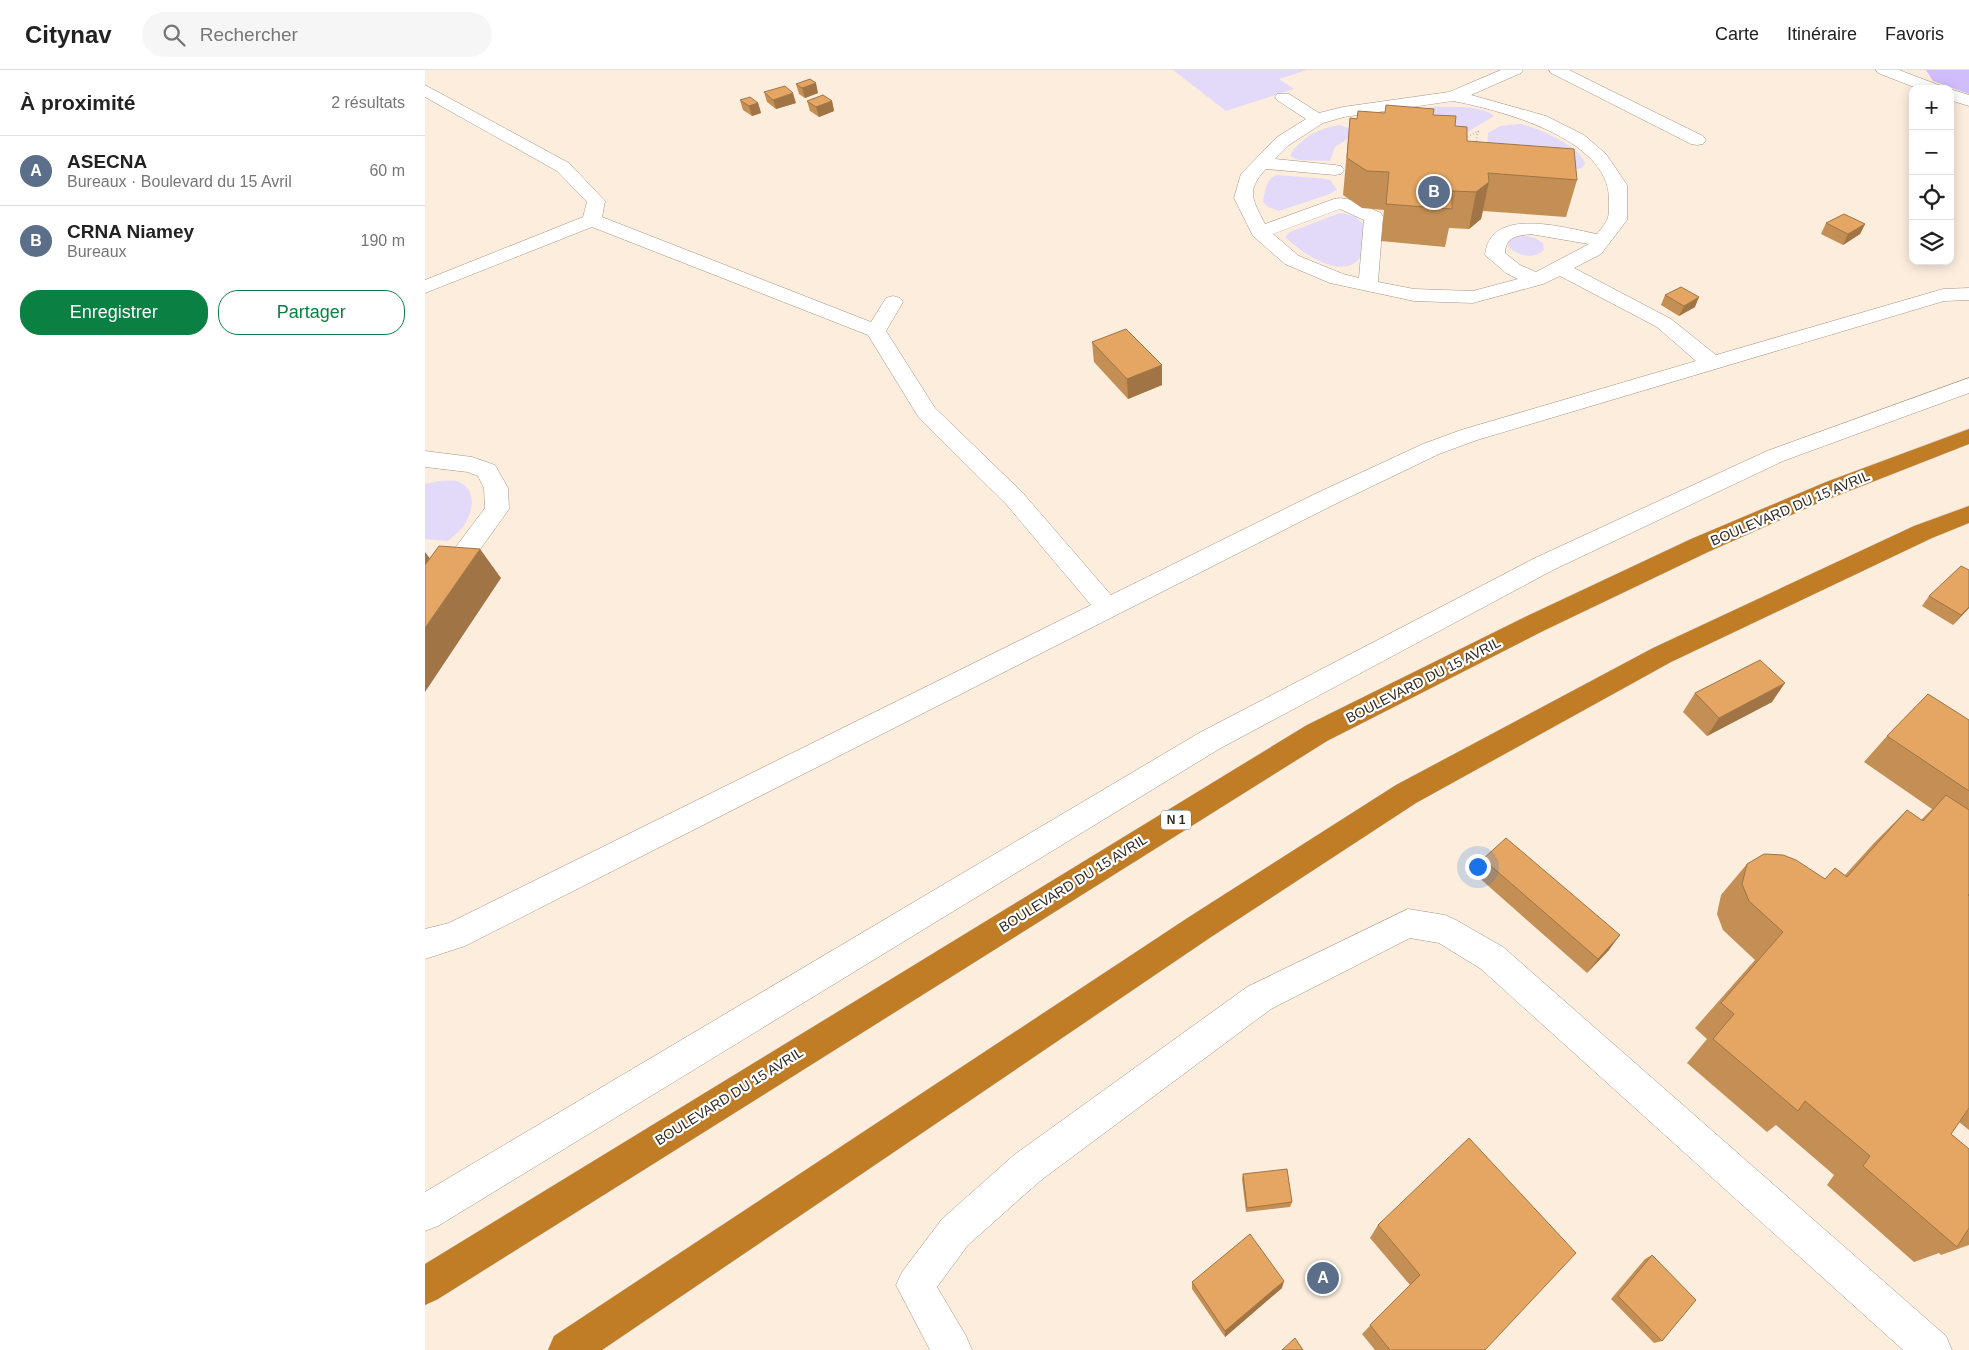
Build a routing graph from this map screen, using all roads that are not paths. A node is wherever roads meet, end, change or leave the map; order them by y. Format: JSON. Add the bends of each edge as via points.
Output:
{"nodes":[{"id":1,"x":1515,"y":70,"type":"edge"},
{"id":2,"x":1557,"y":70,"type":"edge"},
{"id":3,"x":1884,"y":70,"type":"edge"},
{"id":4,"x":1924,"y":85,"type":"edge"},
{"id":5,"x":425,"y":90,"type":"edge"},
{"id":6,"x":1954,"y":95,"type":"edge"},
{"id":7,"x":1453,"y":96,"type":"junction"},
{"id":8,"x":1283,"y":97,"type":"dead end"},
{"id":9,"x":1969,"y":101,"type":"edge"},
{"id":10,"x":1317,"y":119,"type":"junction"},
{"id":11,"x":1697,"y":140,"type":"dead end"},
{"id":12,"x":1262,"y":163,"type":"junction"},
{"id":13,"x":1335,"y":170,"type":"dead end"},
{"id":14,"x":592,"y":220,"type":"junction"},
{"id":15,"x":1261,"y":232,"type":"junction"},
{"id":16,"x":1602,"y":240,"type":"junction"},
{"id":17,"x":1560,"y":268,"type":"junction"},
{"id":18,"x":1536,"y":280,"type":"junction"},
{"id":19,"x":1368,"y":285,"type":"junction"},
{"id":20,"x":425,"y":287,"type":"edge"},
{"id":21,"x":1969,"y":294,"type":"edge"},
{"id":22,"x":893,"y":302,"type":"dead end"},
{"id":23,"x":876,"y":331,"type":"junction"},
{"id":24,"x":1712,"y":363,"type":"junction"},
{"id":25,"x":1969,"y":385,"type":"edge"},
{"id":26,"x":1969,"y":436,"type":"edge"},
{"id":27,"x":425,"y":459,"type":"edge"},
{"id":28,"x":1969,"y":514,"type":"edge"},
{"id":29,"x":425,"y":607,"type":"edge"},
{"id":30,"x":1108,"y":608,"type":"junction"},
{"id":31,"x":425,"y":944,"type":"edge"},
{"id":32,"x":425,"y":1213,"type":"edge"},
{"id":33,"x":425,"y":1286,"type":"edge"},
{"id":34,"x":568,"y":1350,"type":"edge"},
{"id":35,"x":952,"y":1350,"type":"edge"},
{"id":36,"x":1932,"y":1350,"type":"edge"}],
"edges":[{"from":1,"to":7,"type":"street"},
{"from":2,"to":11,"type":"street"},
{"from":3,"to":4,"type":"street"},
{"from":5,"to":14,"type":"street","via":[[563,167],[596,201]]},
{"from":6,"to":9,"type":"street"},
{"from":7,"to":10,"type":"street","via":[[1343,112]]},
{"from":7,"to":16,"type":"street","via":[[1478,100],[1540,120],[1578,139],[1600,158],[1618,185],[1618,220]]},
{"from":8,"to":10,"type":"street"},
{"from":10,"to":12,"type":"street","via":[[1283,141]]},
{"from":12,"to":13,"type":"street"},
{"from":12,"to":15,"type":"street","via":[[1247,178],[1243,198]]},
{"from":14,"to":20,"type":"street"},
{"from":14,"to":23,"type":"street"},
{"from":15,"to":19,"type":"street","via":[[1292,260],[1337,279]]},
{"from":15,"to":19,"type":"street","via":[[1340,203],[1374,217]]},
{"from":16,"to":17,"type":"street","via":[[1595,250]]},
{"from":16,"to":18,"type":"street","via":[[1530,228],[1506,234],[1496,244],[1495,255]]},
{"from":17,"to":18,"type":"street"},
{"from":17,"to":24,"type":"street","via":[[1664,323]]},
{"from":18,"to":19,"type":"street","via":[[1473,297],[1414,295]]},
{"from":21,"to":24,"type":"street","via":[[1943,295]]},
{"from":22,"to":23,"type":"street"},
{"from":23,"to":30,"type":"street","via":[[927,413],[1013,498]]},
{"from":24,"to":30,"type":"street","via":[[1431,449]]},
{"from":25,"to":32,"type":"street","via":[[1775,456],[1553,560],[1209,741]]},
{"from":26,"to":33,"type":"highway","name":"BOULEVARD DU 15 AVRIL","number":"N 1","via":[[1755,521],[1466,657],[1317,733]]},
{"from":27,"to":29,"type":"street","via":[[472,465],[487,471],[496,488],[497,509]]},
{"from":28,"to":34,"type":"highway","via":[[1923,532],[1662,655],[1406,794],[1199,927]]},
{"from":30,"to":31,"type":"street","via":[[454,936]]},
{"from":35,"to":36,"type":"street","via":[[915,1285],[955,1232],[1027,1168],[1259,998],[1408,923],[1445,930],[1492,958]]}]}
